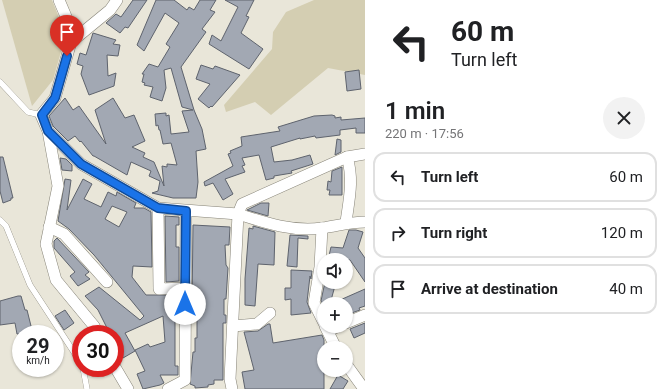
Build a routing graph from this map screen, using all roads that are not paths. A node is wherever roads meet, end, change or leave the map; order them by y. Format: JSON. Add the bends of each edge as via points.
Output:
{"nodes":[{"id":1,"x":59,"y":0,"type":"edge"},
{"id":2,"x":117,"y":0,"type":"edge"},
{"id":3,"x":71,"y":42,"type":"junction"},
{"id":4,"x":0,"y":82,"type":"edge"},
{"id":5,"x":42,"y":115,"type":"junction"},
{"id":6,"x":48,"y":131,"type":"junction"},
{"id":7,"x":365,"y":154,"type":"edge"},
{"id":8,"x":347,"y":157,"type":"junction"},
{"id":9,"x":158,"y":208,"type":"junction"},
{"id":10,"x":186,"y":211,"type":"junction"},
{"id":11,"x":238,"y":214,"type":"junction"},
{"id":12,"x":0,"y":220,"type":"edge"},
{"id":13,"x":346,"y":222,"type":"junction"},
{"id":14,"x":365,"y":222,"type":"edge"},
{"id":15,"x":49,"y":228,"type":"junction"},
{"id":16,"x":322,"y":228,"type":"junction"},
{"id":17,"x":107,"y":282,"type":"dead end"},
{"id":18,"x":185,"y":288,"type":"junction"},
{"id":19,"x":317,"y":309,"type":"edge"},
{"id":20,"x":270,"y":313,"type":"dead end"},
{"id":21,"x":365,"y":315,"type":"edge"},
{"id":22,"x":353,"y":320,"type":"edge"},
{"id":23,"x":93,"y":325,"type":"edge"},
{"id":24,"x":233,"y":326,"type":"junction"},
{"id":25,"x":72,"y":349,"type":"edge"},
{"id":26,"x":353,"y":374,"type":"edge"},
{"id":27,"x":85,"y":377,"type":"edge"},
{"id":28,"x":121,"y":377,"type":"edge"},
{"id":29,"x":87,"y":389,"type":"edge"},
{"id":30,"x":128,"y":389,"type":"edge"},
{"id":31,"x":168,"y":389,"type":"edge"},
{"id":32,"x":232,"y":389,"type":"edge"},
{"id":33,"x":364,"y":389,"type":"edge"}],
"edges":[{"from":1,"to":3,"type":"street","via":[[70,26]]},
{"from":2,"to":3,"type":"street","via":[[110,10]]},
{"from":3,"to":5,"type":"street","via":[[55,98]]},
{"from":4,"to":5,"type":"lane","via":[[28,112]]},
{"from":5,"to":6,"type":"street"},
{"from":6,"to":9,"type":"street","via":[[81,164]]},
{"from":6,"to":15,"type":"street","via":[[58,186]]},
{"from":7,"to":8,"type":"street"},
{"from":8,"to":11,"type":"street","via":[[242,204]]},
{"from":8,"to":13,"type":"street","via":[[351,169],[351,191]]},
{"from":9,"to":10,"type":"street"},
{"from":9,"to":18,"type":"street","via":[[159,289]]},
{"from":10,"to":11,"type":"street"},
{"from":10,"to":18,"type":"street"},
{"from":11,"to":16,"type":"street","via":[[268,224],[291,228]]},
{"from":11,"to":24,"type":"street"},
{"from":12,"to":25,"type":"lane","via":[[6,226],[30,285]]},
{"from":13,"to":14,"type":"street"},
{"from":13,"to":16,"type":"street"},
{"from":15,"to":17,"type":"street","via":[[64,234]]},
{"from":15,"to":23,"type":"street","via":[[46,244],[56,280]]},
{"from":16,"to":19,"type":"street","via":[[320,267],[314,303]]},
{"from":18,"to":31,"type":"street","via":[[185,380]]},
{"from":20,"to":24,"type":"street","via":[[257,324]]},
{"from":21,"to":22,"type":"street"},
{"from":24,"to":32,"type":"street","via":[[230,379]]},
{"from":26,"to":33,"type":"street"},
{"from":27,"to":29,"type":"lane"},
{"from":28,"to":30,"type":"street"}]}
